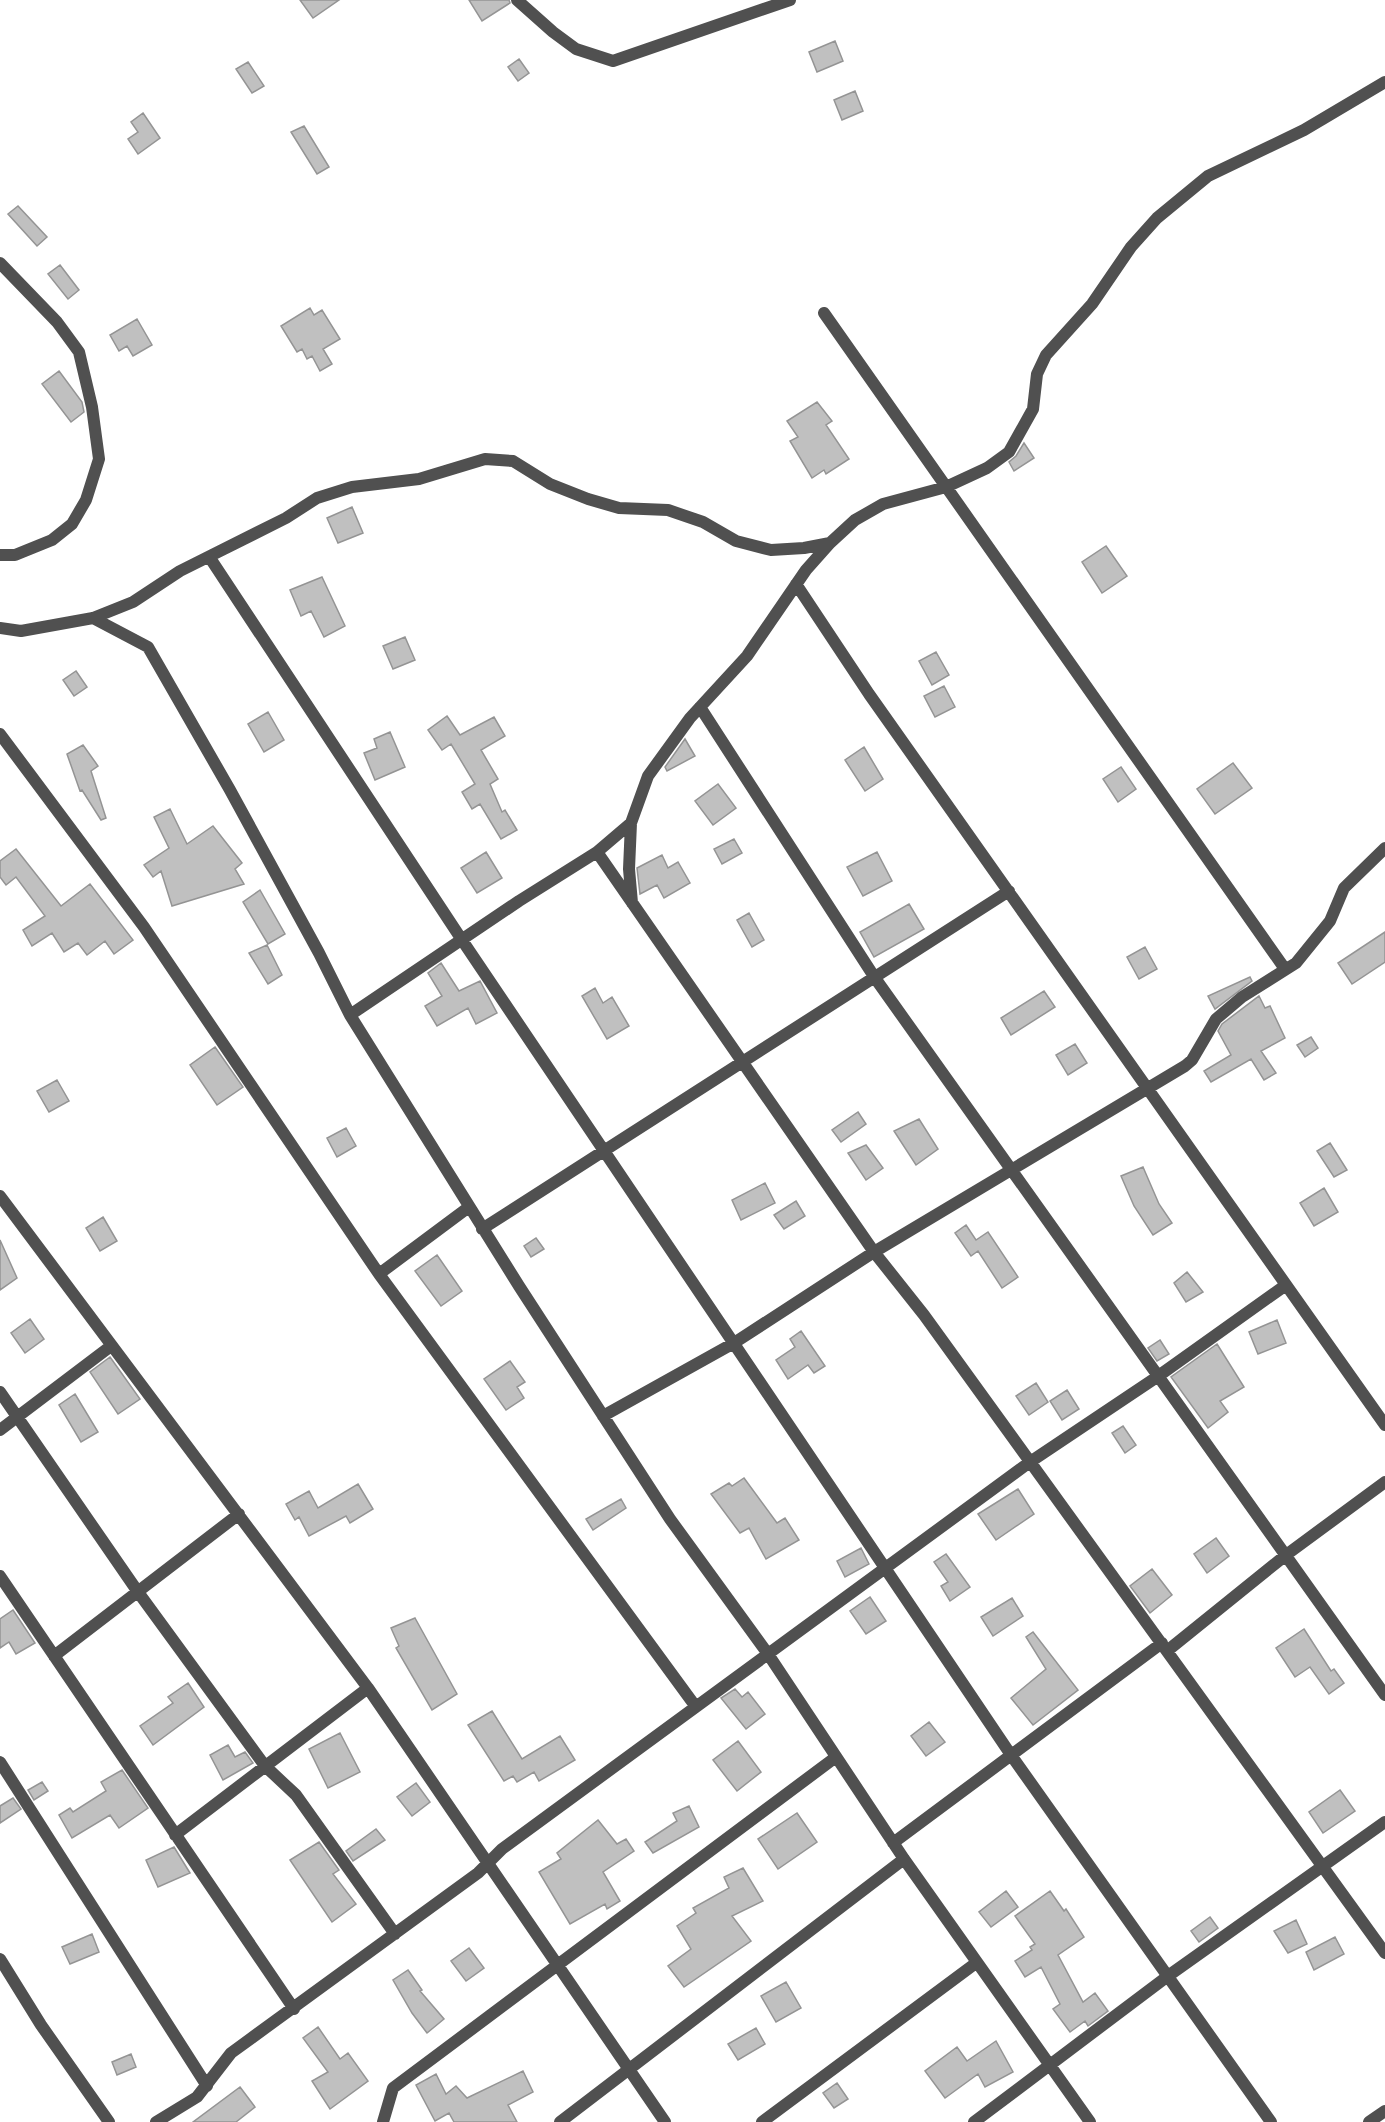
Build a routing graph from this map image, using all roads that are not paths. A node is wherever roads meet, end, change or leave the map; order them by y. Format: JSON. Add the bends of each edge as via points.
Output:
{"nodes":[{"id":1,"x":517,"y":0,"type":"edge"},
{"id":2,"x":790,"y":0,"type":"edge"},
{"id":3,"x":1385,"y":82,"type":"edge"},
{"id":4,"x":0,"y":263,"type":"edge"},
{"id":5,"x":824,"y":313,"type":"dead end"},
{"id":6,"x":946,"y":487,"type":"junction"},
{"id":7,"x":830,"y":543,"type":"junction"},
{"id":8,"x":0,"y":555,"type":"edge"},
{"id":9,"x":210,"y":558,"type":"junction"},
{"id":10,"x":796,"y":584,"type":"junction"},
{"id":11,"x":93,"y":618,"type":"junction"},
{"id":12,"x":0,"y":628,"type":"edge"},
{"id":13,"x":700,"y":707,"type":"junction"},
{"id":14,"x":0,"y":734,"type":"edge"},
{"id":15,"x":631,"y":823,"type":"junction"},
{"id":16,"x":1385,"y":848,"type":"edge"},
{"id":17,"x":597,"y":852,"type":"junction"},
{"id":18,"x":1009,"y":891,"type":"junction"},
{"id":19,"x":632,"y":904,"type":"junction"},
{"id":20,"x":462,"y":940,"type":"junction"},
{"id":21,"x":1285,"y":969,"type":"junction"},
{"id":22,"x":875,"y":978,"type":"junction"},
{"id":23,"x":350,"y":1015,"type":"junction"},
{"id":24,"x":742,"y":1063,"type":"junction"},
{"id":25,"x":1147,"y":1087,"type":"junction"},
{"id":26,"x":604,"y":1150,"type":"junction"},
{"id":27,"x":1012,"y":1171,"type":"junction"},
{"id":28,"x":0,"y":1196,"type":"edge"},
{"id":29,"x":469,"y":1207,"type":"junction"},
{"id":30,"x":482,"y":1229,"type":"junction"},
{"id":31,"x":874,"y":1252,"type":"junction"},
{"id":32,"x":379,"y":1274,"type":"junction"},
{"id":33,"x":1286,"y":1285,"type":"junction"},
{"id":34,"x":734,"y":1343,"type":"junction"},
{"id":35,"x":111,"y":1346,"type":"junction"},
{"id":36,"x":1157,"y":1377,"type":"junction"},
{"id":37,"x":0,"y":1392,"type":"edge"},
{"id":38,"x":603,"y":1416,"type":"junction"},
{"id":39,"x":17,"y":1417,"type":"junction"},
{"id":40,"x":1385,"y":1425,"type":"edge"},
{"id":41,"x":0,"y":1430,"type":"edge"},
{"id":42,"x":1030,"y":1462,"type":"junction"},
{"id":43,"x":1385,"y":1482,"type":"edge"},
{"id":44,"x":238,"y":1514,"type":"junction"},
{"id":45,"x":1286,"y":1555,"type":"junction"},
{"id":46,"x":886,"y":1570,"type":"junction"},
{"id":47,"x":0,"y":1576,"type":"edge"},
{"id":48,"x":138,"y":1592,"type":"junction"},
{"id":49,"x":1165,"y":1647,"type":"junction"},
{"id":50,"x":768,"y":1654,"type":"junction"},
{"id":51,"x":54,"y":1656,"type":"junction"},
{"id":52,"x":368,"y":1688,"type":"junction"},
{"id":53,"x":1385,"y":1695,"type":"edge"},
{"id":54,"x":696,"y":1707,"type":"junction"},
{"id":55,"x":1011,"y":1755,"type":"junction"},
{"id":56,"x":836,"y":1757,"type":"junction"},
{"id":57,"x":0,"y":1762,"type":"edge"},
{"id":58,"x":265,"y":1766,"type":"junction"},
{"id":59,"x":1385,"y":1822,"type":"edge"},
{"id":60,"x":175,"y":1835,"type":"junction"},
{"id":61,"x":893,"y":1843,"type":"junction"},
{"id":62,"x":904,"y":1859,"type":"junction"},
{"id":63,"x":489,"y":1864,"type":"junction"},
{"id":64,"x":1324,"y":1868,"type":"junction"},
{"id":65,"x":395,"y":1934,"type":"junction"},
{"id":66,"x":1385,"y":1953,"type":"edge"},
{"id":67,"x":0,"y":1959,"type":"edge"},
{"id":68,"x":976,"y":1963,"type":"junction"},
{"id":69,"x":558,"y":1964,"type":"junction"},
{"id":70,"x":1168,"y":1976,"type":"junction"},
{"id":71,"x":294,"y":2009,"type":"junction"},
{"id":72,"x":1049,"y":2066,"type":"junction"},
{"id":73,"x":630,"y":2069,"type":"junction"},
{"id":74,"x":207,"y":2086,"type":"junction"},
{"id":75,"x":1385,"y":2111,"type":"edge"},
{"id":76,"x":109,"y":2122,"type":"edge"},
{"id":77,"x":156,"y":2122,"type":"edge"},
{"id":78,"x":382,"y":2122,"type":"edge"},
{"id":79,"x":560,"y":2122,"type":"edge"},
{"id":80,"x":665,"y":2122,"type":"edge"},
{"id":81,"x":762,"y":2122,"type":"edge"},
{"id":82,"x":974,"y":2122,"type":"edge"},
{"id":83,"x":1090,"y":2122,"type":"edge"},
{"id":84,"x":1271,"y":2122,"type":"edge"},
{"id":85,"x":1369,"y":2122,"type":"edge"}],
"edges":[{"from":1,"to":2,"type":"street","via":[[576,49],[614,61]]},
{"from":3,"to":6,"type":"street","via":[[1304,130],[1208,176],[1157,218],[1131,247],[1092,304],[1046,356],[1037,374],[1033,409],[1009,452],[987,468]]},
{"from":4,"to":8,"type":"street","via":[[57,322],[79,352],[99,459],[87,500],[72,524],[52,540],[15,555]]},
{"from":5,"to":6,"type":"street"},
{"from":6,"to":7,"type":"street","via":[[884,504],[855,520]]},
{"from":6,"to":21,"type":"street"},
{"from":7,"to":9,"type":"street","via":[[771,550],[736,541],[703,522],[668,510],[619,508],[588,499],[550,484],[513,461],[485,459],[420,479],[352,487],[317,498]]},
{"from":7,"to":10,"type":"street"},
{"from":9,"to":11,"type":"street","via":[[180,571],[133,602]]},
{"from":9,"to":20,"type":"street"},
{"from":10,"to":13,"type":"street","via":[[747,656]]},
{"from":10,"to":18,"type":"street"},
{"from":11,"to":12,"type":"street","via":[[21,632]]},
{"from":11,"to":23,"type":"street","via":[[148,647],[320,953]]},
{"from":13,"to":15,"type":"street","via":[[648,776]]},
{"from":13,"to":22,"type":"street"},
{"from":14,"to":32,"type":"street","via":[[144,927]]},
{"from":15,"to":17,"type":"street"},
{"from":15,"to":19,"type":"street"},
{"from":16,"to":21,"type":"street","via":[[1344,888],[1330,921],[1296,963]]},
{"from":17,"to":19,"type":"street"},
{"from":17,"to":20,"type":"street"},
{"from":18,"to":22,"type":"street"},
{"from":18,"to":25,"type":"street"},
{"from":19,"to":24,"type":"street"},
{"from":20,"to":23,"type":"street"},
{"from":20,"to":26,"type":"street"},
{"from":21,"to":25,"type":"street","via":[[1216,1019],[1185,1066]]},
{"from":22,"to":24,"type":"street"},
{"from":22,"to":27,"type":"street"},
{"from":23,"to":29,"type":"street"},
{"from":24,"to":26,"type":"street"},
{"from":24,"to":31,"type":"street"},
{"from":25,"to":27,"type":"street"},
{"from":25,"to":33,"type":"street"},
{"from":26,"to":30,"type":"street"},
{"from":26,"to":34,"type":"street"},
{"from":27,"to":31,"type":"street"},
{"from":27,"to":36,"type":"street"},
{"from":28,"to":35,"type":"street"},
{"from":29,"to":30,"type":"street"},
{"from":29,"to":32,"type":"street"},
{"from":30,"to":38,"type":"street"},
{"from":31,"to":34,"type":"street"},
{"from":31,"to":42,"type":"street"},
{"from":32,"to":54,"type":"street"},
{"from":33,"to":36,"type":"street"},
{"from":33,"to":40,"type":"street"},
{"from":34,"to":38,"type":"street"},
{"from":34,"to":46,"type":"street"},
{"from":35,"to":39,"type":"street"},
{"from":35,"to":44,"type":"street"},
{"from":36,"to":42,"type":"street"},
{"from":36,"to":45,"type":"street"},
{"from":37,"to":39,"type":"street"},
{"from":38,"to":50,"type":"street","via":[[670,1520]]},
{"from":39,"to":41,"type":"street"},
{"from":39,"to":48,"type":"street"},
{"from":42,"to":46,"type":"street"},
{"from":42,"to":49,"type":"street"},
{"from":43,"to":45,"type":"street"},
{"from":44,"to":48,"type":"street"},
{"from":44,"to":52,"type":"street"},
{"from":45,"to":49,"type":"street"},
{"from":45,"to":53,"type":"street"},
{"from":46,"to":50,"type":"street"},
{"from":46,"to":55,"type":"street"},
{"from":47,"to":51,"type":"street"},
{"from":48,"to":51,"type":"street"},
{"from":48,"to":58,"type":"street"},
{"from":49,"to":55,"type":"street"},
{"from":49,"to":64,"type":"street"},
{"from":50,"to":54,"type":"street"},
{"from":50,"to":56,"type":"street"},
{"from":51,"to":60,"type":"street"},
{"from":52,"to":58,"type":"street"},
{"from":52,"to":63,"type":"street"},
{"from":54,"to":63,"type":"street","via":[[502,1849]]},
{"from":55,"to":61,"type":"street"},
{"from":55,"to":70,"type":"street"},
{"from":56,"to":61,"type":"street"},
{"from":56,"to":69,"type":"street"},
{"from":57,"to":74,"type":"street"},
{"from":58,"to":60,"type":"street"},
{"from":58,"to":65,"type":"street","via":[[296,1795]]},
{"from":59,"to":64,"type":"street"},
{"from":60,"to":71,"type":"street"},
{"from":61,"to":62,"type":"street"},
{"from":62,"to":68,"type":"street"},
{"from":62,"to":73,"type":"street"},
{"from":63,"to":65,"type":"street"},
{"from":63,"to":69,"type":"street"},
{"from":64,"to":66,"type":"street"},
{"from":64,"to":70,"type":"street"},
{"from":65,"to":71,"type":"street"},
{"from":67,"to":76,"type":"street"},
{"from":68,"to":72,"type":"street"},
{"from":68,"to":81,"type":"street"},
{"from":69,"to":73,"type":"street"},
{"from":69,"to":78,"type":"street","via":[[393,2088]]},
{"from":70,"to":72,"type":"street"},
{"from":70,"to":84,"type":"street"},
{"from":71,"to":74,"type":"street","via":[[231,2053]]},
{"from":72,"to":82,"type":"street"},
{"from":72,"to":83,"type":"street"},
{"from":73,"to":79,"type":"street"},
{"from":73,"to":80,"type":"street"},
{"from":74,"to":77,"type":"street","via":[[197,2097]]},
{"from":75,"to":85,"type":"street"}]}
